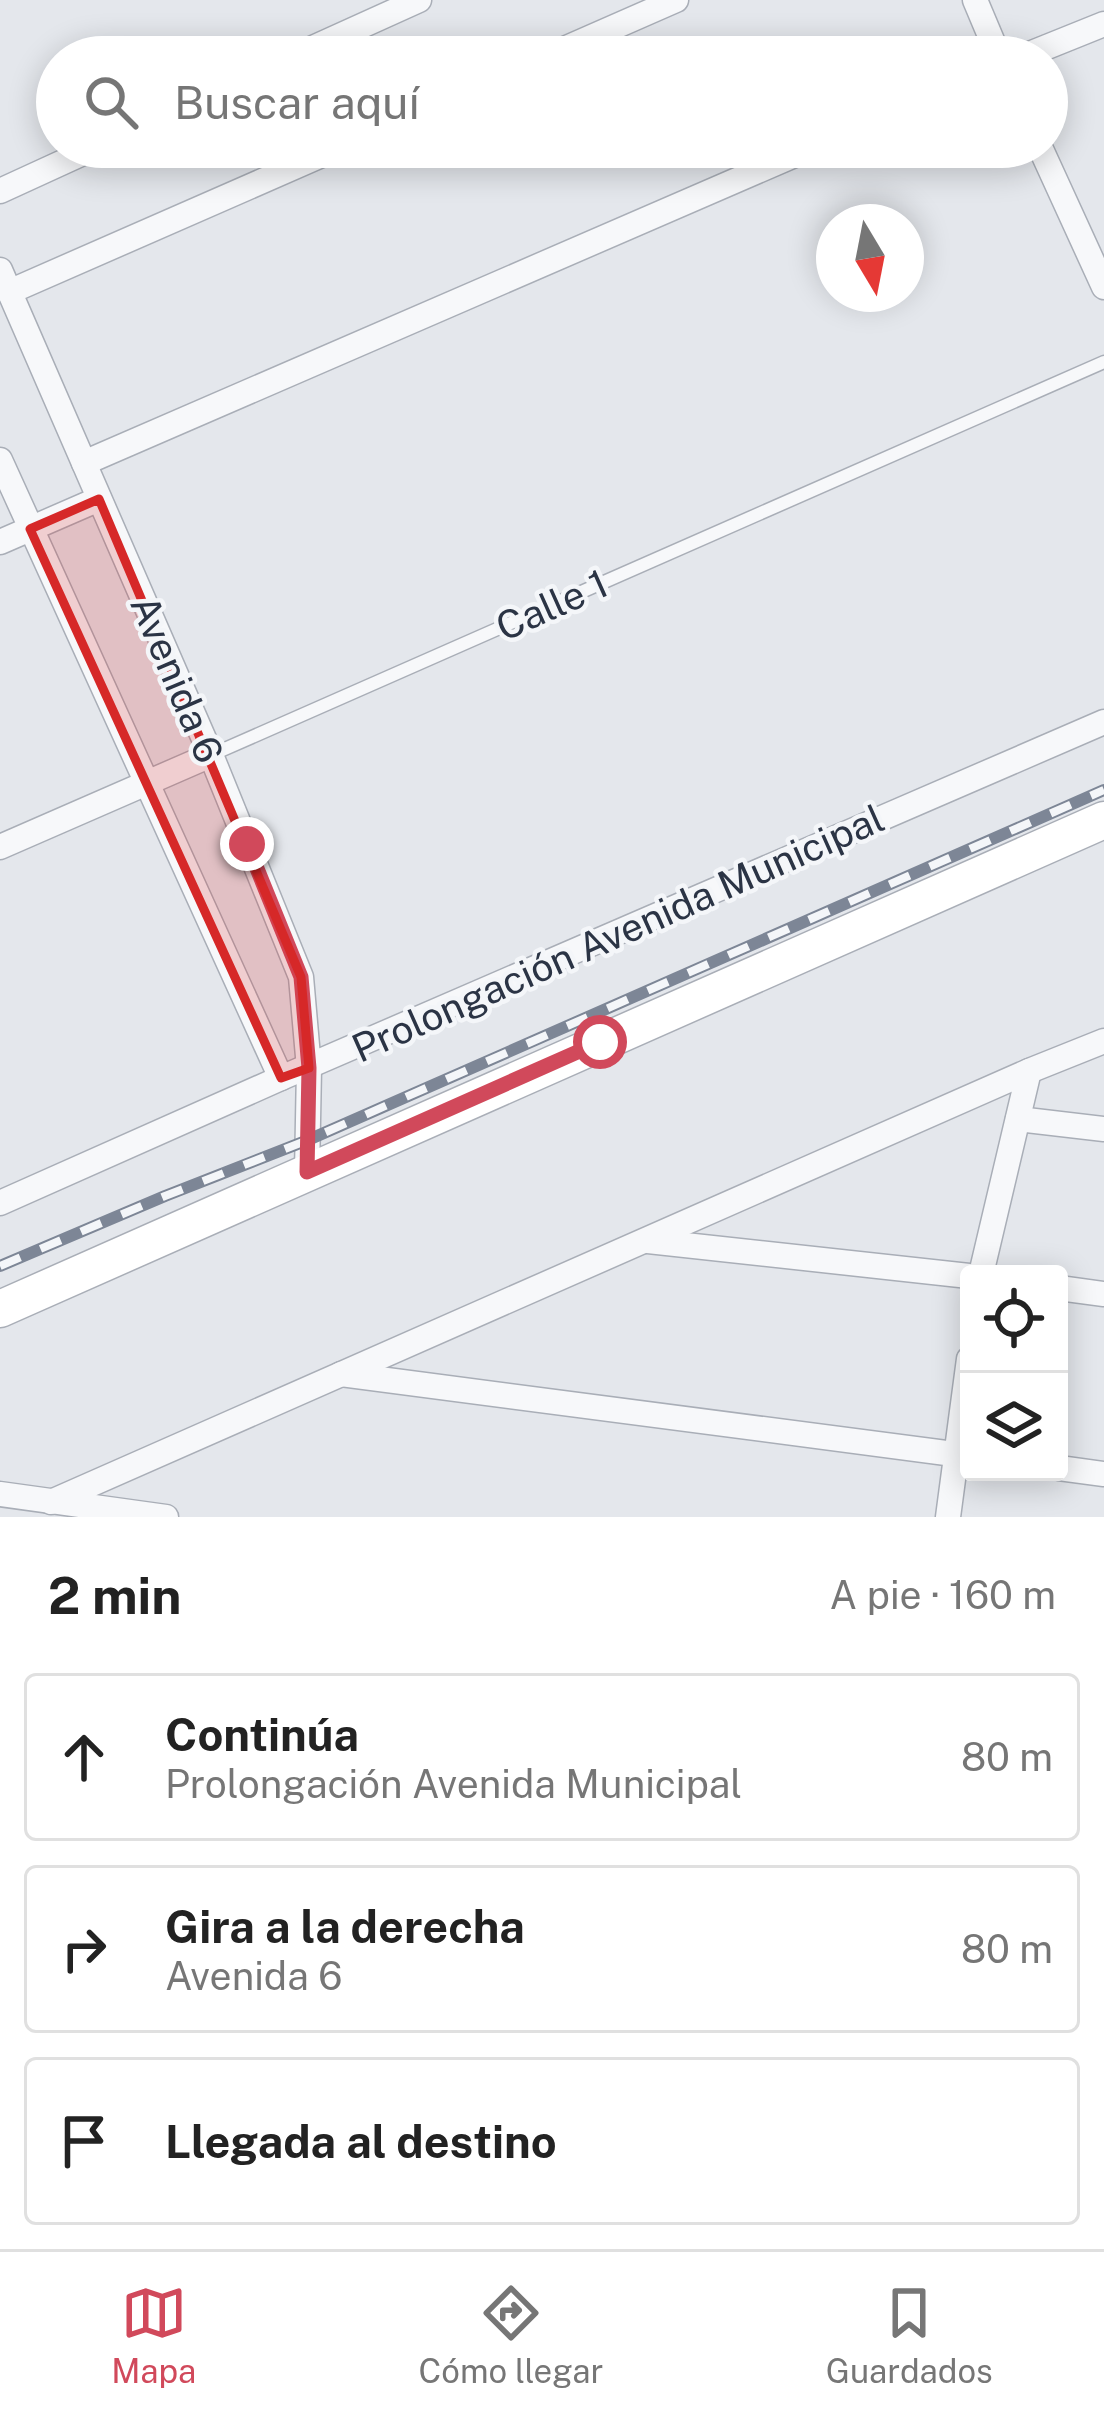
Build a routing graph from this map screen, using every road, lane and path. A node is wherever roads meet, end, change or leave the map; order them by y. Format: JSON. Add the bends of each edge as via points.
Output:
{"nodes":[{"id":1,"x":419,"y":0,"type":"edge"},
{"id":2,"x":676,"y":0,"type":"edge"},
{"id":3,"x":975,"y":0,"type":"edge"},
{"id":4,"x":1104,"y":24,"type":"edge"},
{"id":5,"x":339,"y":36,"type":"edge"},
{"id":6,"x":594,"y":36,"type":"edge"},
{"id":7,"x":991,"y":36,"type":"edge"},
{"id":8,"x":1068,"y":38,"type":"edge"},
{"id":9,"x":49,"y":168,"type":"edge"},
{"id":10,"x":288,"y":168,"type":"edge"},
{"id":11,"x":765,"y":168,"type":"edge"},
{"id":12,"x":1050,"y":168,"type":"edge"},
{"id":13,"x":0,"y":190,"type":"edge"},
{"id":14,"x":5,"y":281,"type":"edge"},
{"id":15,"x":1104,"y":286,"type":"edge"},
{"id":16,"x":1104,"y":362,"type":"edge"},
{"id":17,"x":0,"y":460,"type":"edge"},
{"id":18,"x":84,"y":464,"type":"junction"},
{"id":19,"x":99,"y":499,"type":"junction"},
{"id":20,"x":30,"y":529,"type":"junction"},
{"id":21,"x":0,"y":542,"type":"edge"},
{"id":22,"x":1104,"y":722,"type":"edge"},
{"id":23,"x":211,"y":755,"type":"junction"},
{"id":24,"x":149,"y":782,"type":"junction"},
{"id":25,"x":1104,"y":820,"type":"edge"},
{"id":26,"x":0,"y":847,"type":"edge"},
{"id":27,"x":1104,"y":1041,"type":"edge"},
{"id":28,"x":309,"y":1068,"type":"junction"},
{"id":29,"x":1029,"y":1071,"type":"junction"},
{"id":30,"x":281,"y":1078,"type":"junction"},
{"id":31,"x":1018,"y":1119,"type":"junction"},
{"id":32,"x":1104,"y":1130,"type":"edge"},
{"id":33,"x":307,"y":1172,"type":"junction"},
{"id":34,"x":0,"y":1203,"type":"edge"},
{"id":35,"x":646,"y":1241,"type":"junction"},
{"id":36,"x":983,"y":1265,"type":"edge"},
{"id":37,"x":960,"y":1275,"type":"edge"},
{"id":38,"x":1068,"y":1289,"type":"edge"},
{"id":39,"x":1104,"y":1294,"type":"edge"},
{"id":40,"x":0,"y":1309,"type":"edge"},
{"id":41,"x":339,"y":1374,"type":"junction"},
{"id":42,"x":960,"y":1455,"type":"edge"},
{"id":43,"x":960,"y":1464,"type":"edge"},
{"id":44,"x":1068,"y":1469,"type":"edge"},
{"id":45,"x":1104,"y":1474,"type":"edge"},
{"id":46,"x":0,"y":1494,"type":"edge"},
{"id":47,"x":51,"y":1502,"type":"junction"},
{"id":48,"x":166,"y":1517,"type":"edge"},
{"id":49,"x":948,"y":1517,"type":"edge"}],
"edges":[{"from":1,"to":5,"type":"street"},
{"from":2,"to":6,"type":"street"},
{"from":3,"to":7,"type":"street"},
{"from":4,"to":8,"type":"street"},
{"from":9,"to":13,"type":"street"},
{"from":10,"to":14,"type":"street"},
{"from":11,"to":18,"type":"street"},
{"from":12,"to":15,"type":"street"},
{"from":14,"to":18,"type":"street","name":"Avenida 6"},
{"from":16,"to":23,"type":"lane","name":"Calle 1"},
{"from":17,"to":20,"type":"street","name":"Avenida 6"},
{"from":18,"to":19,"type":"street","name":"Avenida 6"},
{"from":19,"to":20,"type":"street"},
{"from":19,"to":23,"type":"street","name":"Avenida 6"},
{"from":20,"to":21,"type":"street"},
{"from":20,"to":24,"type":"street","name":"Avenida 6"},
{"from":22,"to":28,"type":"street","name":"Prolongación Avenida Municipal"},
{"from":23,"to":24,"type":"street","name":"Calle 1"},
{"from":23,"to":28,"type":"street","name":"Avenida 6","via":[[301,977]]},
{"from":24,"to":26,"type":"street","name":"Calle 1"},
{"from":24,"to":30,"type":"street","name":"Avenida 6"},
{"from":25,"to":33,"type":"main road"},
{"from":27,"to":29,"type":"street"},
{"from":28,"to":30,"type":"street","name":"Prolongación Avenida Municipal"},
{"from":28,"to":33,"type":"street","name":"Avenida 6"},
{"from":29,"to":31,"type":"street"},
{"from":29,"to":35,"type":"street"},
{"from":30,"to":34,"type":"street","name":"Prolongación Avenida Municipal"},
{"from":31,"to":32,"type":"street"},
{"from":31,"to":36,"type":"street"},
{"from":33,"to":40,"type":"main road"},
{"from":35,"to":37,"type":"street"},
{"from":35,"to":41,"type":"street"},
{"from":38,"to":39,"type":"street"},
{"from":41,"to":42,"type":"street"},
{"from":41,"to":47,"type":"street"},
{"from":43,"to":49,"type":"street"},
{"from":44,"to":45,"type":"street"},
{"from":46,"to":47,"type":"street"},
{"from":47,"to":48,"type":"street"}]}
